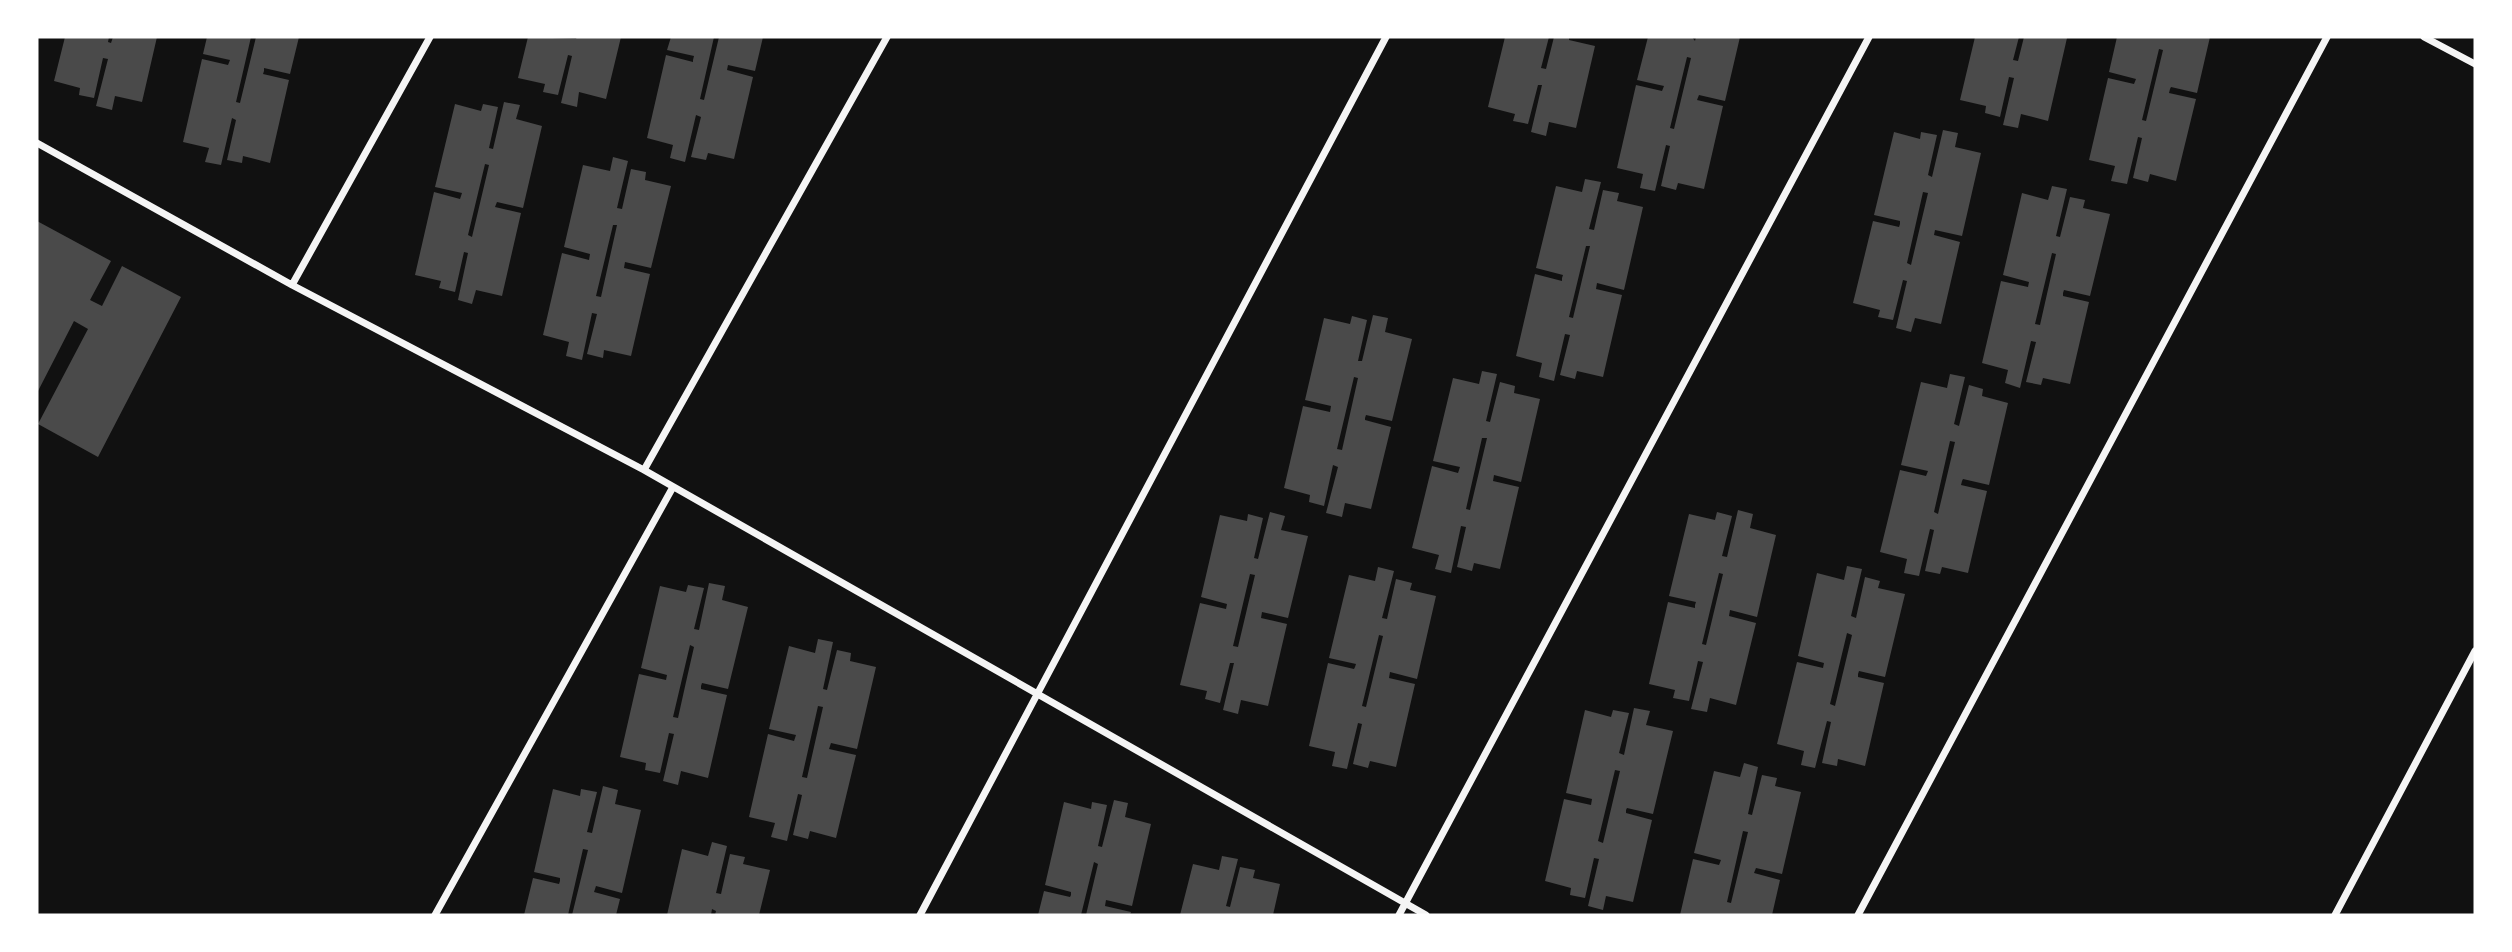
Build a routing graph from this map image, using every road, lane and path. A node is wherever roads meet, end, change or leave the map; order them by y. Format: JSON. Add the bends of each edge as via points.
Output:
{"nodes":[{"id":1,"x":430,"y":37,"type":"edge"},
{"id":2,"x":887,"y":37,"type":"edge"},
{"id":3,"x":1386,"y":37,"type":"edge"},
{"id":4,"x":1869,"y":37,"type":"edge"},
{"id":5,"x":2327,"y":37,"type":"edge"},
{"id":6,"x":2424,"y":37,"type":"edge"},
{"id":7,"x":2475,"y":64,"type":"edge"},
{"id":8,"x":37,"y":143,"type":"edge"},
{"id":9,"x":292,"y":285,"type":"junction"},
{"id":10,"x":644,"y":470,"type":"junction"},
{"id":11,"x":673,"y":487,"type":"junction"},
{"id":12,"x":2475,"y":651,"type":"edge"},
{"id":13,"x":1037,"y":694,"type":"junction"},
{"id":14,"x":1405,"y":904,"type":"junction"},
{"id":15,"x":435,"y":915,"type":"edge"},
{"id":16,"x":920,"y":915,"type":"edge"},
{"id":17,"x":1399,"y":915,"type":"edge"},
{"id":18,"x":1426,"y":915,"type":"edge"},
{"id":19,"x":1858,"y":915,"type":"edge"},
{"id":20,"x":2335,"y":915,"type":"edge"}],
"edges":[{"from":1,"to":9,"type":"street"},
{"from":2,"to":10,"type":"street"},
{"from":3,"to":13,"type":"street"},
{"from":4,"to":14,"type":"street"},
{"from":5,"to":19,"type":"street"},
{"from":6,"to":7,"type":"street"},
{"from":8,"to":9,"type":"street"},
{"from":9,"to":10,"type":"street"},
{"from":10,"to":11,"type":"street"},
{"from":11,"to":13,"type":"street"},
{"from":11,"to":15,"type":"street"},
{"from":12,"to":20,"type":"street"},
{"from":13,"to":14,"type":"street"},
{"from":13,"to":16,"type":"street"},
{"from":14,"to":17,"type":"street"},
{"from":14,"to":18,"type":"street"}]}
